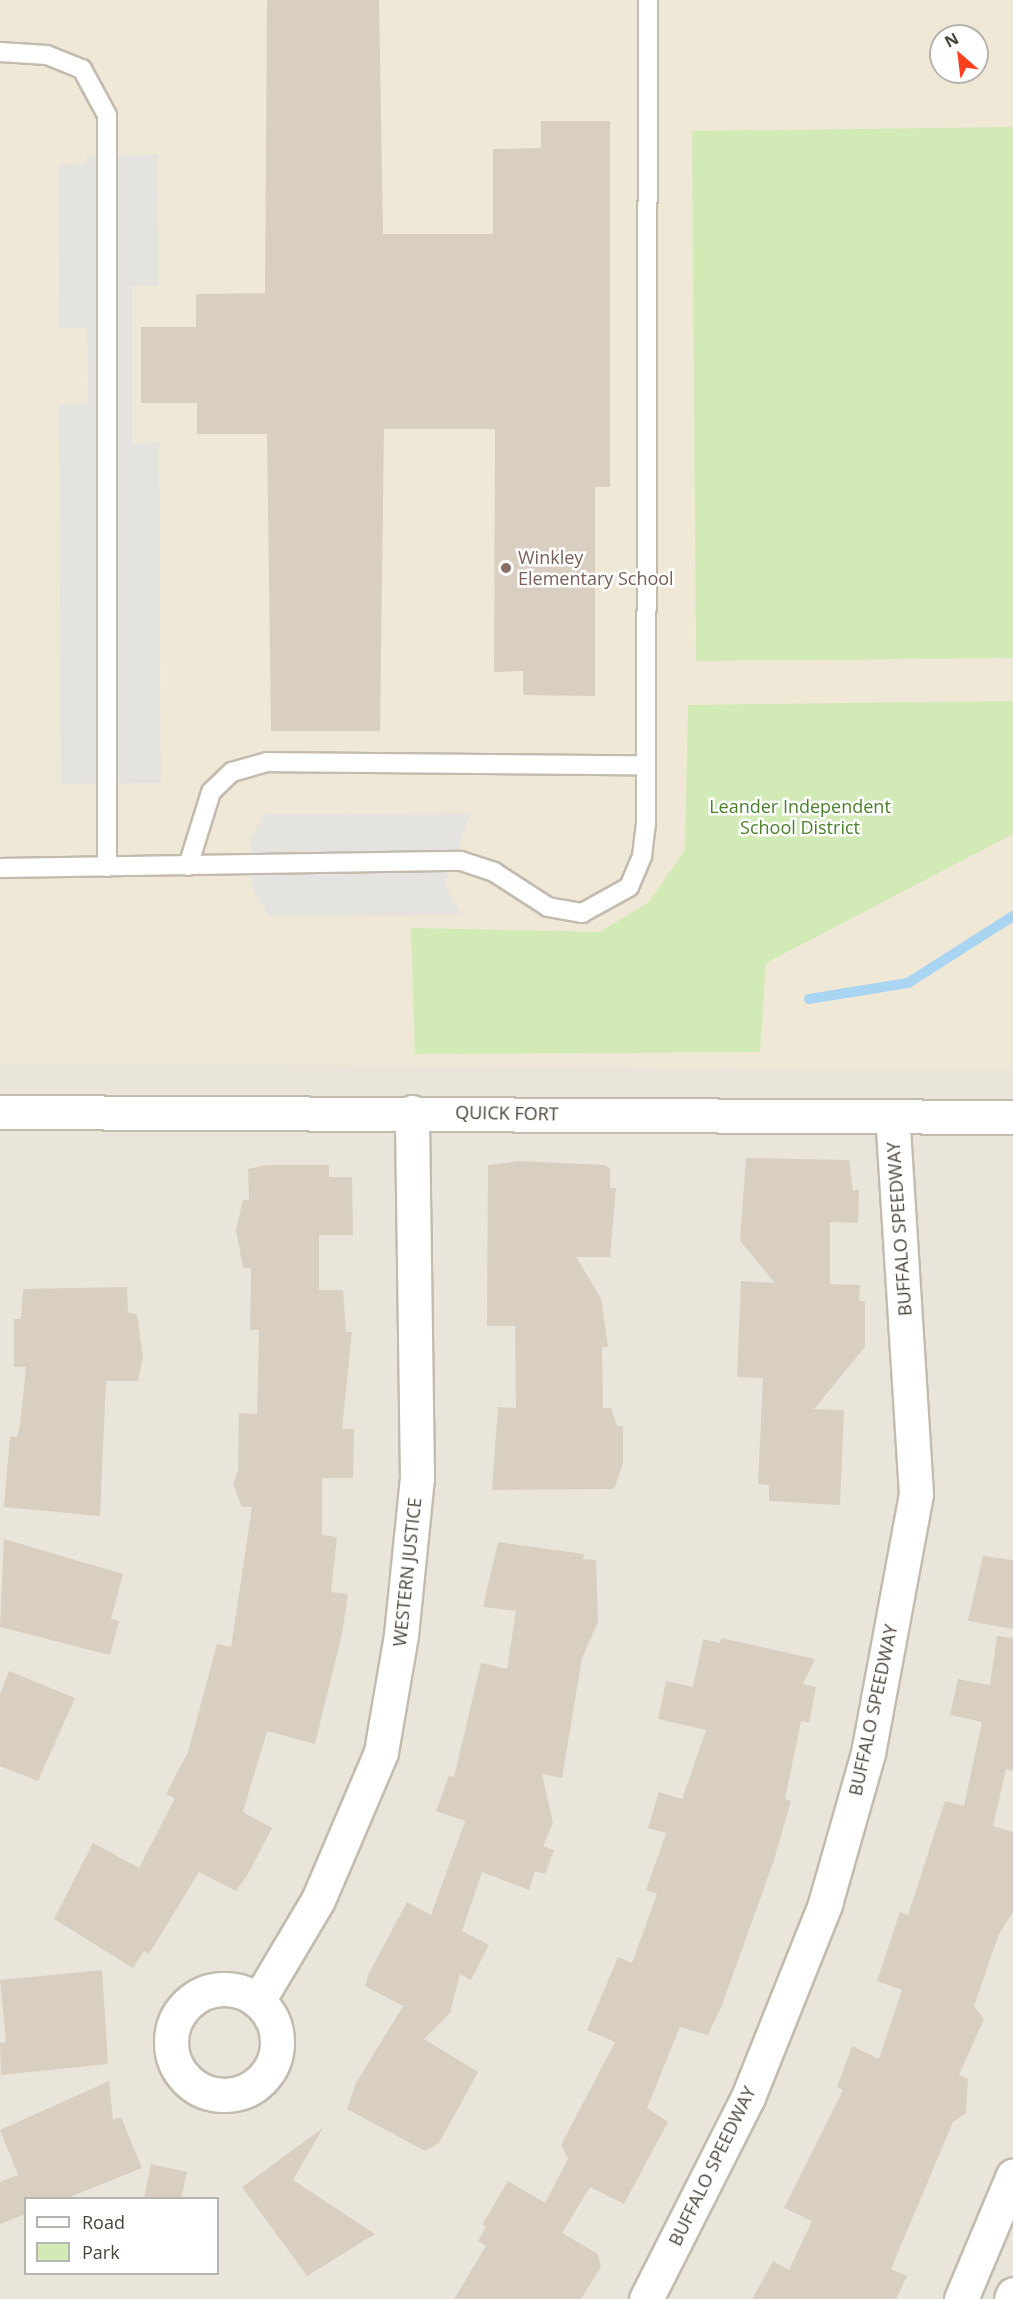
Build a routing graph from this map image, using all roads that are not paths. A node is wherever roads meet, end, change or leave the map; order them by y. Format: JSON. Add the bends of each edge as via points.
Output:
{"nodes":[{"id":1,"x":648,"y":0,"type":"edge"},
{"id":2,"x":0,"y":52,"type":"edge"},
{"id":3,"x":645,"y":765,"type":"junction"},
{"id":4,"x":188,"y":866,"type":"junction"},
{"id":5,"x":0,"y":867,"type":"edge"},
{"id":6,"x":107,"y":867,"type":"junction"},
{"id":7,"x":0,"y":1112,"type":"edge"},
{"id":8,"x":412,"y":1112,"type":"junction"},
{"id":9,"x":892,"y":1117,"type":"junction"},
{"id":10,"x":1013,"y":1117,"type":"edge"},
{"id":11,"x":258,"y":2001,"type":"dead end"},
{"id":12,"x":1013,"y":2175,"type":"edge"},
{"id":13,"x":1013,"y":2294,"type":"edge"},
{"id":14,"x":646,"y":2299,"type":"edge"},
{"id":15,"x":961,"y":2299,"type":"edge"},
{"id":16,"x":1011,"y":2299,"type":"edge"}],
"edges":[{"from":1,"to":3,"type":"lane"},
{"from":2,"to":6,"type":"lane","via":[[47,55],[82,69],[107,115]]},
{"from":3,"to":4,"type":"lane","via":[[267,762],[232,772],[211,792]]},
{"from":3,"to":4,"type":"lane","via":[[642,856],[628,887],[582,913],[548,907],[494,872],[461,861]]},
{"from":4,"to":6,"type":"lane"},
{"from":5,"to":6,"type":"lane"},
{"from":7,"to":8,"type":"street","name":"QUICK FORT"},
{"from":8,"to":9,"type":"street","name":"QUICK FORT"},
{"from":8,"to":11,"type":"street","name":"WESTERN JUSTICE","via":[[417,1478],[383,1740],[318,1900]]},
{"from":9,"to":10,"type":"street","name":"QUICK FORT"},
{"from":9,"to":14,"type":"street","name":"BUFFALO SPEEDWAY","via":[[916,1494],[868,1753],[825,1904],[748,2097]]},
{"from":12,"to":15,"type":"street"},
{"from":13,"to":16,"type":"street"}]}
